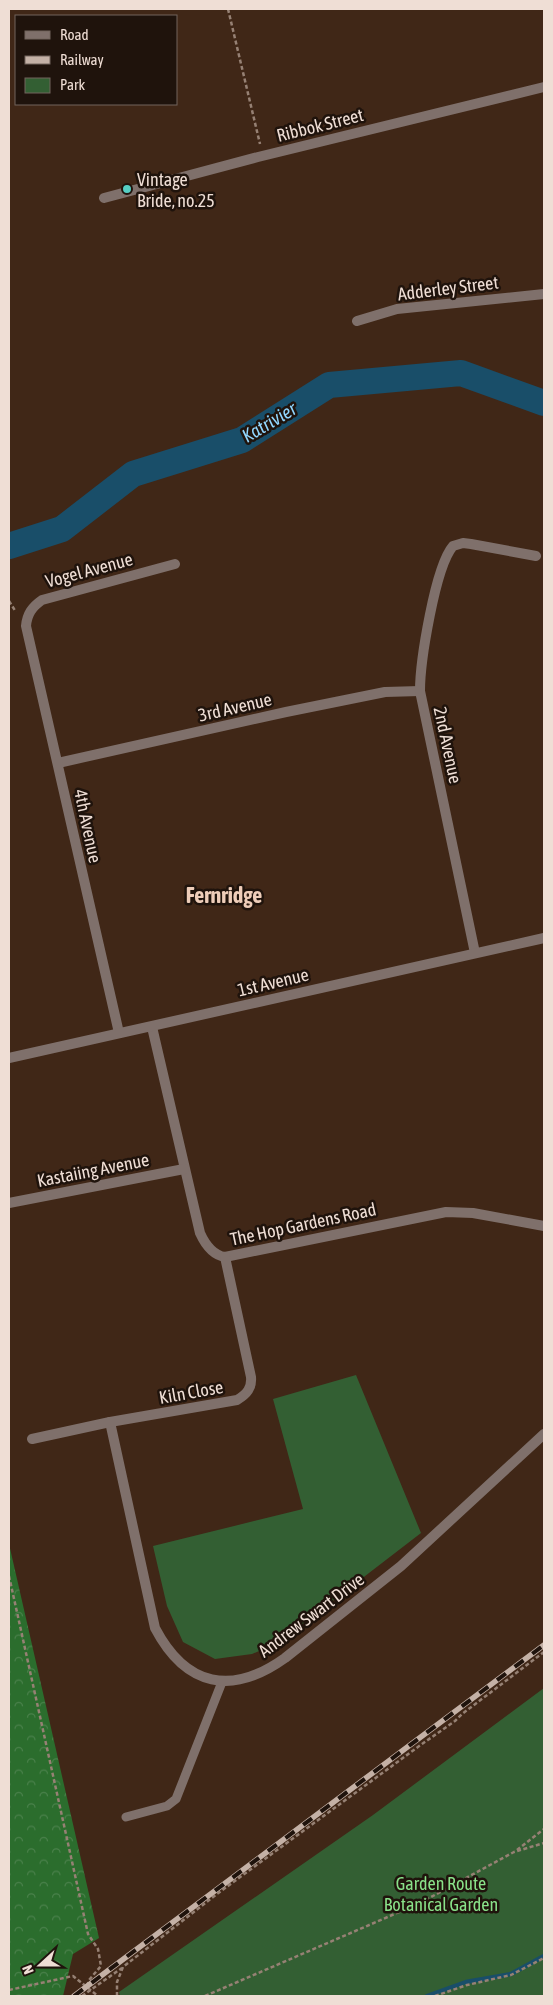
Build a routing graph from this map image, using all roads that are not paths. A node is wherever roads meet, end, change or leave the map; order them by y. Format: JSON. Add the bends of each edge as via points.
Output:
{"nodes":[{"id":1,"x":544,"y":87,"type":"edge"},
{"id":2,"x":104,"y":198,"type":"dead end"},
{"id":3,"x":544,"y":294,"type":"edge"},
{"id":4,"x":357,"y":321,"type":"dead end"},
{"id":5,"x":536,"y":556,"type":"dead end"},
{"id":6,"x":175,"y":564,"type":"dead end"},
{"id":7,"x":26,"y":626,"type":"joint"},
{"id":8,"x":420,"y":691,"type":"junction"},
{"id":9,"x":58,"y":763,"type":"junction"},
{"id":10,"x":544,"y":938,"type":"edge"},
{"id":11,"x":475,"y":953,"type":"junction"},
{"id":12,"x":152,"y":1027,"type":"junction"},
{"id":13,"x":119,"y":1033,"type":"junction"},
{"id":14,"x":9,"y":1058,"type":"edge"},
{"id":15,"x":184,"y":1169,"type":"junction"},
{"id":16,"x":9,"y":1203,"type":"edge"},
{"id":17,"x":544,"y":1226,"type":"edge"},
{"id":18,"x":225,"y":1257,"type":"junction"},
{"id":19,"x":110,"y":1422,"type":"junction"},
{"id":20,"x":544,"y":1434,"type":"edge"},
{"id":21,"x":32,"y":1439,"type":"dead end"},
{"id":22,"x":222,"y":1682,"type":"junction"},
{"id":23,"x":126,"y":1817,"type":"dead end"}],
"edges":[{"from":1,"to":2,"type":"street","name":"Ribbok Street"},
{"from":3,"to":4,"type":"street","name":"Adderley Street","via":[[397,309]]},
{"from":5,"to":8,"type":"street","name":"2nd Avenue","via":[[463,543],[453,546],[441,570],[431,612]]},
{"from":6,"to":7,"type":"street","name":"Vogel Avenue","via":[[42,600],[30,611]]},
{"from":7,"to":9,"type":"street","name":"4th Avenue"},
{"from":8,"to":9,"type":"street","name":"3rd Avenue","via":[[376,694]]},
{"from":8,"to":11,"type":"street","name":"2nd Avenue"},
{"from":9,"to":13,"type":"street","name":"4th Avenue"},
{"from":10,"to":11,"type":"street","name":"1st Avenue"},
{"from":11,"to":12,"type":"street","name":"1st Avenue"},
{"from":12,"to":13,"type":"street","name":"1st Avenue"},
{"from":12,"to":15,"type":"street","name":"The Hop Gardens Road"},
{"from":13,"to":14,"type":"street","name":"1st Avenue"},
{"from":15,"to":16,"type":"street","name":"Kastaiing Avenue"},
{"from":15,"to":18,"type":"street","name":"The Hop Gardens Road","via":[[200,1233],[209,1248]]},
{"from":17,"to":18,"type":"street","name":"The Hop Gardens Road","via":[[474,1213],[446,1212]]},
{"from":18,"to":19,"type":"street","name":"Kiln Close","via":[[251,1376],[249,1390],[237,1400]]},
{"from":19,"to":21,"type":"street","name":"Kiln Close"},
{"from":19,"to":22,"type":"street","name":"Andrew Swart Drive","via":[[156,1628],[175,1659],[196,1674]]},
{"from":20,"to":22,"type":"street","name":"Andrew Swart Drive","via":[[402,1566],[285,1658],[250,1678]]},
{"from":22,"to":23,"type":"lane","via":[[176,1800],[167,1806]]}]}
